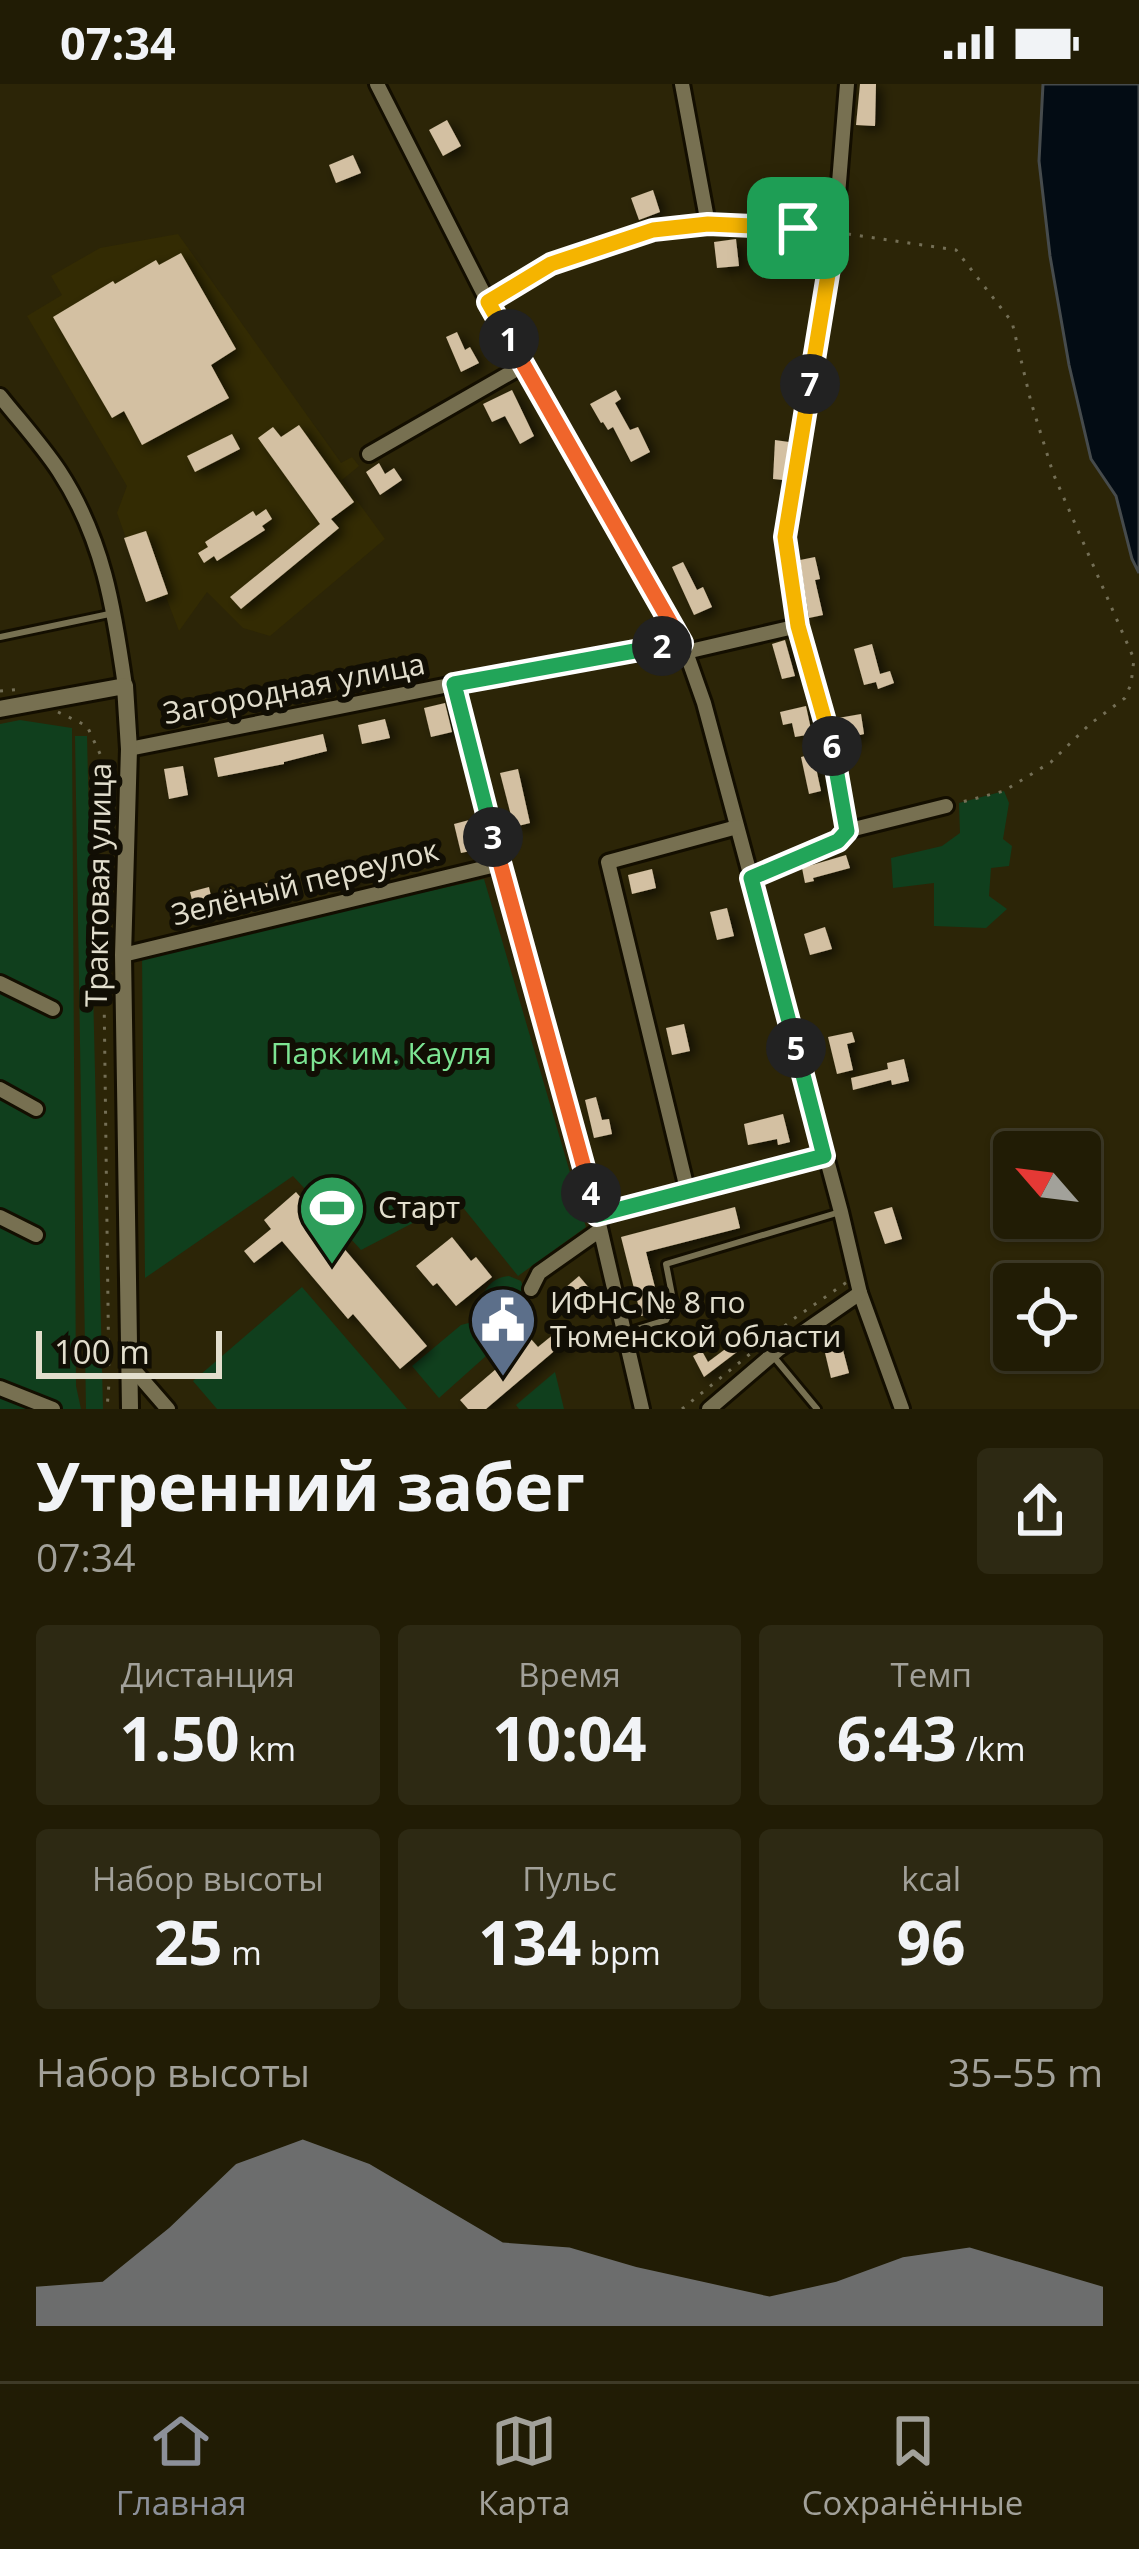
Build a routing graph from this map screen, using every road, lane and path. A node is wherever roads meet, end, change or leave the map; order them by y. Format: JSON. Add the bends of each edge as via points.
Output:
{"nodes":[{"id":1,"x":377,"y":84,"type":"edge"},
{"id":2,"x":682,"y":84,"type":"edge"},
{"id":3,"x":848,"y":84,"type":"edge"},
{"id":4,"x":708,"y":224,"type":"junction"},
{"id":5,"x":835,"y":232,"type":"junction"},
{"id":6,"x":488,"y":302,"type":"junction"},
{"id":7,"x":524,"y":365,"type":"junction"},
{"id":8,"x":0,"y":396,"type":"edge"},
{"id":9,"x":369,"y":454,"type":"dead end"},
{"id":10,"x":114,"y":613,"type":"junction"},
{"id":11,"x":798,"y":626,"type":"junction"},
{"id":12,"x":0,"y":637,"type":"edge"},
{"id":13,"x":684,"y":648,"type":"junction"},
{"id":14,"x":454,"y":684,"type":"junction"},
{"id":15,"x":125,"y":686,"type":"junction"},
{"id":16,"x":0,"y":691,"type":"edge"},
{"id":17,"x":48,"y":700,"type":"junction"},
{"id":18,"x":0,"y":709,"type":"edge"},
{"id":19,"x":129,"y":749,"type":"junction"},
{"id":20,"x":946,"y":806,"type":"joint"},
{"id":21,"x":736,"y":827,"type":"junction"},
{"id":22,"x":847,"y":831,"type":"junction"},
{"id":23,"x":500,"y":864,"type":"junction"},
{"id":24,"x":751,"y":878,"type":"junction"},
{"id":25,"x":123,"y":955,"type":"junction"},
{"id":26,"x":0,"y":983,"type":"edge"},
{"id":27,"x":53,"y":1009,"type":"dead end"},
{"id":28,"x":0,"y":1089,"type":"edge"},
{"id":29,"x":36,"y":1108,"type":"dead end"},
{"id":30,"x":824,"y":1156,"type":"junction"},
{"id":31,"x":688,"y":1193,"type":"junction"},
{"id":32,"x":841,"y":1212,"type":"junction"},
{"id":33,"x":0,"y":1217,"type":"edge"},
{"id":34,"x":599,"y":1223,"type":"junction"},
{"id":35,"x":37,"y":1235,"type":"dead end"},
{"id":36,"x":531,"y":1289,"type":"dead end"},
{"id":37,"x":860,"y":1293,"type":"junction"},
{"id":38,"x":623,"y":1333,"type":"junction"},
{"id":39,"x":772,"y":1355,"type":"junction"},
{"id":40,"x":128,"y":1362,"type":"junction"},
{"id":41,"x":0,"y":1388,"type":"edge"},
{"id":42,"x":53,"y":1409,"type":"edge"},
{"id":43,"x":106,"y":1409,"type":"edge"},
{"id":44,"x":130,"y":1409,"type":"edge"},
{"id":45,"x":168,"y":1409,"type":"edge"},
{"id":46,"x":642,"y":1409,"type":"edge"},
{"id":47,"x":709,"y":1409,"type":"edge"},
{"id":48,"x":817,"y":1409,"type":"edge"},
{"id":49,"x":902,"y":1409,"type":"edge"}],
"edges":[{"from":1,"to":6,"type":"street"},
{"from":2,"to":4,"type":"street"},
{"from":3,"to":5,"type":"street"},
{"from":4,"to":5,"type":"street"},
{"from":4,"to":6,"type":"street","via":[[653,230],[551,264]]},
{"from":5,"to":11,"type":"street","via":[[785,537]]},
{"from":5,"to":20,"type":"path","via":[[956,250],[1012,322],[1053,473],[1134,659],[1125,698],[1051,762],[1004,791]]},
{"from":6,"to":7,"type":"street"},
{"from":7,"to":9,"type":"street"},
{"from":7,"to":13,"type":"street"},
{"from":8,"to":10,"type":"street","name":"Трактовая улица","via":[[88,524]]},
{"from":10,"to":12,"type":"lane"},
{"from":10,"to":15,"type":"street","name":"Трактовая улица"},
{"from":11,"to":13,"type":"street","name":"Загородная улица"},
{"from":11,"to":22,"type":"street"},
{"from":13,"to":14,"type":"street","name":"Загородная улица"},
{"from":13,"to":21,"type":"street"},
{"from":14,"to":19,"type":"street","name":"Загородная улица"},
{"from":14,"to":23,"type":"street"},
{"from":15,"to":17,"type":"street"},
{"from":15,"to":19,"type":"street","name":"Трактовая улица"},
{"from":16,"to":17,"type":"path","via":[[34,688]]},
{"from":17,"to":18,"type":"street"},
{"from":17,"to":43,"type":"path","via":[[49,708],[87,726],[101,756]]},
{"from":19,"to":25,"type":"street","name":"Трактовая улица"},
{"from":20,"to":22,"type":"street"},
{"from":21,"to":24,"type":"street"},
{"from":21,"to":31,"type":"street","via":[[608,862]]},
{"from":22,"to":24,"type":"street"},
{"from":23,"to":25,"type":"street","name":"Зелёный переулок"},
{"from":23,"to":34,"type":"street"},
{"from":24,"to":30,"type":"street"},
{"from":25,"to":40,"type":"street","name":"Трактовая улица"},
{"from":26,"to":27,"type":"street"},
{"from":28,"to":29,"type":"street"},
{"from":30,"to":31,"type":"street"},
{"from":30,"to":32,"type":"street"},
{"from":31,"to":34,"type":"street"},
{"from":32,"to":37,"type":"street"},
{"from":32,"to":38,"type":"lane","via":[[666,1264],[674,1305],[666,1320]]},
{"from":33,"to":35,"type":"street"},
{"from":34,"to":36,"type":"street"},
{"from":34,"to":38,"type":"street"},
{"from":37,"to":39,"type":"street"},
{"from":37,"to":49,"type":"street"},
{"from":38,"to":46,"type":"street"},
{"from":39,"to":47,"type":"street"},
{"from":39,"to":48,"type":"lane"},
{"from":40,"to":44,"type":"street","name":"Трактовая улица"},
{"from":40,"to":45,"type":"street"},
{"from":41,"to":42,"type":"street"}]}
